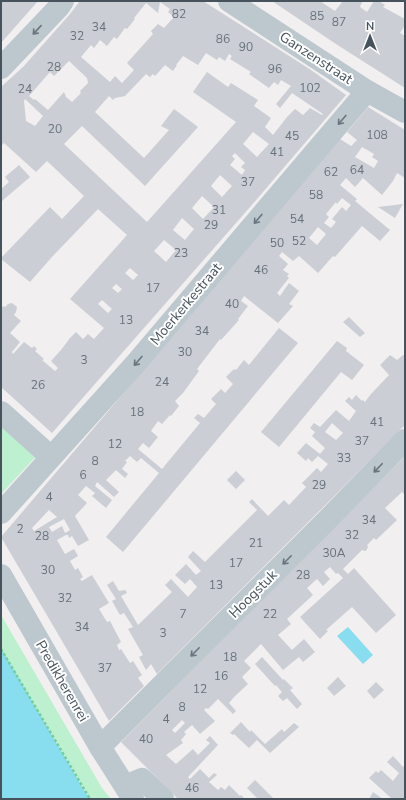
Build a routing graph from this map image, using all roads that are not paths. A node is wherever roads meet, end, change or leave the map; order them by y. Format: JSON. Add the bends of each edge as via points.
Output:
{"nodes":[{"id":1,"x":63,"y":1,"type":"edge"},
{"id":2,"x":229,"y":1,"type":"edge"},
{"id":3,"x":1,"y":68,"type":"edge"},
{"id":4,"x":368,"y":91,"type":"junction"},
{"id":5,"x":405,"y":112,"type":"edge"},
{"id":6,"x":1,"y":412,"type":"edge"},
{"id":7,"x":405,"y":440,"type":"edge"},
{"id":8,"x":52,"y":457,"type":"junction"},
{"id":9,"x":1,"y":513,"type":"edge"},
{"id":10,"x":1,"y":575,"type":"edge"},
{"id":11,"x":100,"y":747,"type":"junction"},
{"id":12,"x":129,"y":793,"type":"edge"},
{"id":13,"x":163,"y":799,"type":"edge"}],
"edges":[{"from":1,"to":3,"type":"street","one_way":true},
{"from":2,"to":4,"type":"street","name":"Ganzenstraat"},
{"from":4,"to":5,"type":"street","name":"Ganzenstraat"},
{"from":4,"to":8,"type":"street","name":"Moerkerkestraat","one_way":true,"via":[[136,363]]},
{"from":6,"to":8,"type":"street"},
{"from":7,"to":11,"type":"street","name":"Hoogstuk","one_way":true},
{"from":8,"to":9,"type":"street","name":"Moerkerkestraat"},
{"from":10,"to":11,"type":"street","name":"Predikherenrei"},
{"from":11,"to":12,"type":"street","name":"Predikherenrei"},
{"from":12,"to":13,"type":"street","name":"Predikherenrei","via":[[142,779]]}]}
